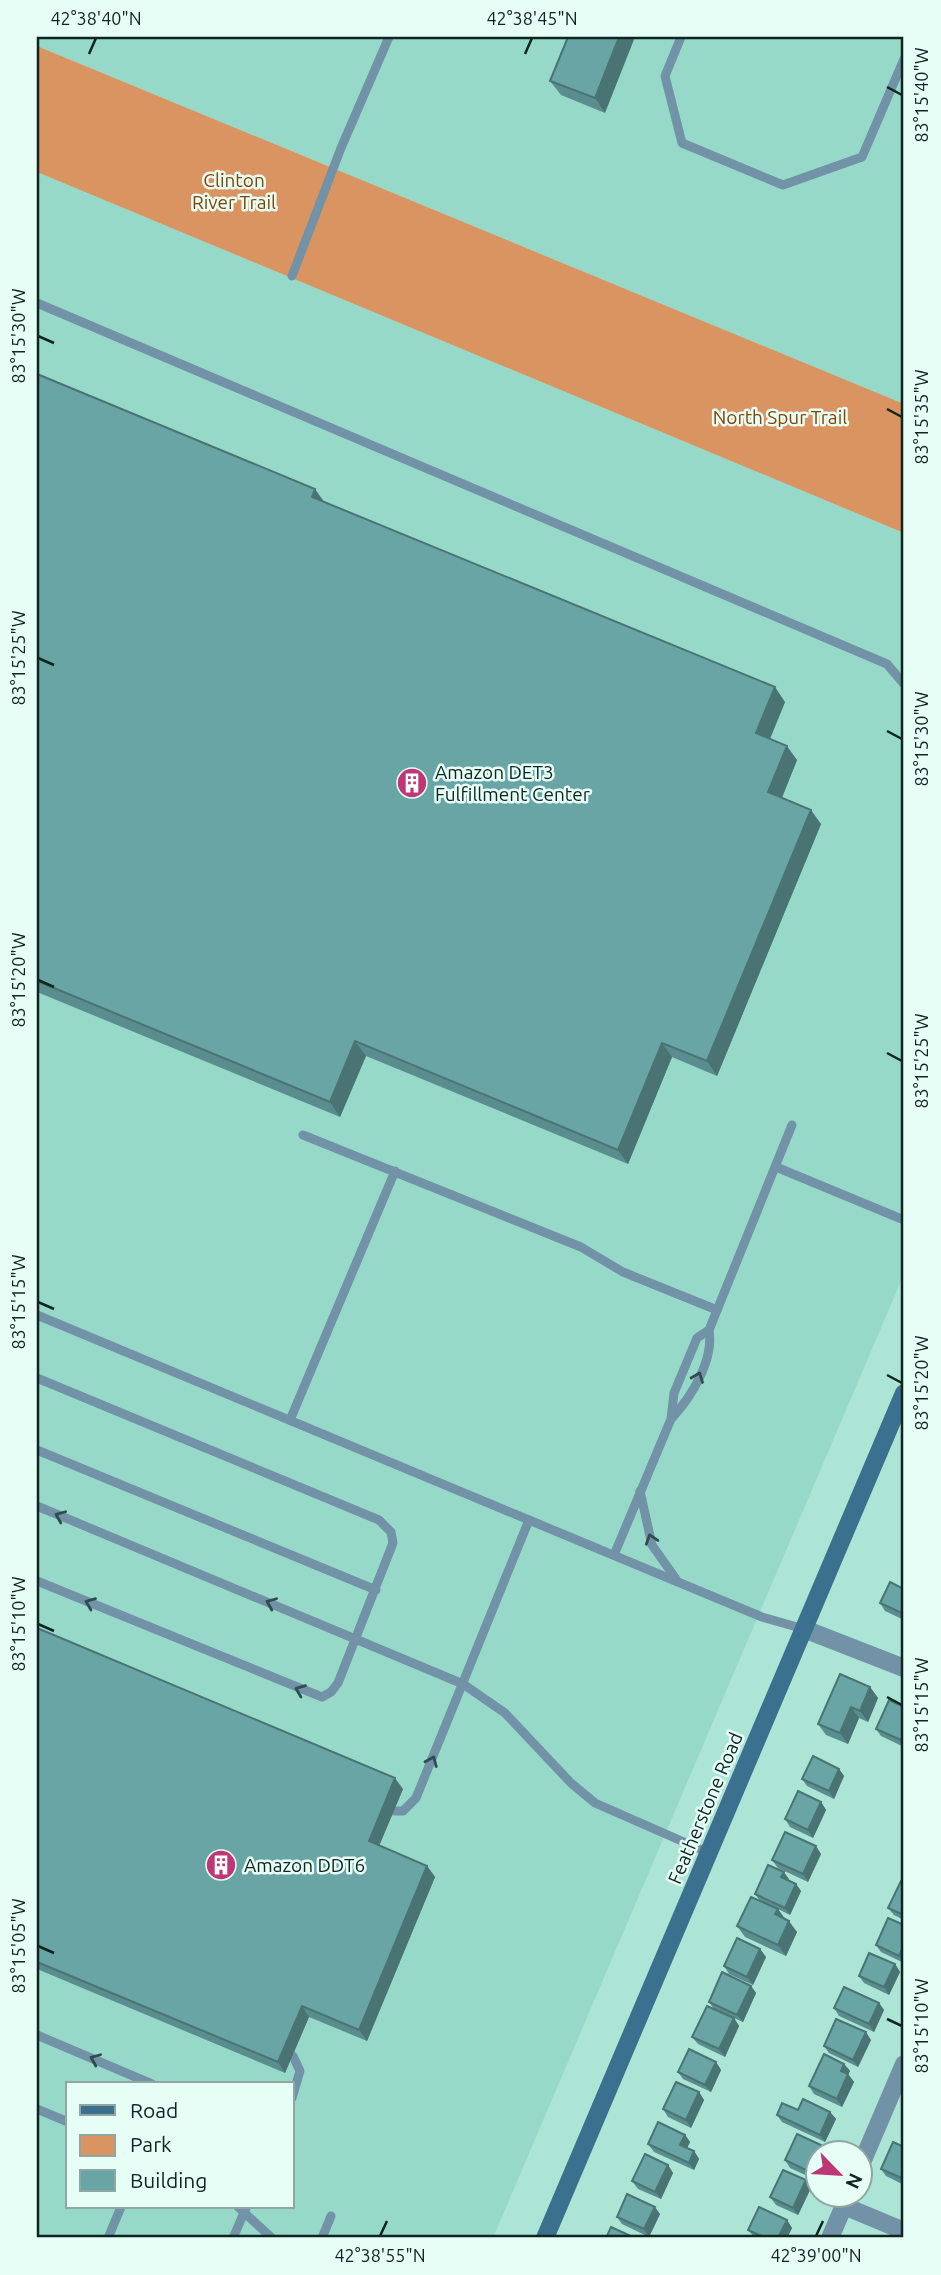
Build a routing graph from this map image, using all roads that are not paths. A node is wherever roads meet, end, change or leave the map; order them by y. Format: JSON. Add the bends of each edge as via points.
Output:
{"nodes":[{"id":1,"x":389,"y":37,"type":"edge"},
{"id":2,"x":681,"y":37,"type":"edge"},
{"id":3,"x":904,"y":59,"type":"edge"},
{"id":4,"x":292,"y":276,"type":"dead end"},
{"id":5,"x":37,"y":303,"type":"edge"},
{"id":6,"x":904,"y":684,"type":"edge"},
{"id":7,"x":792,"y":1125,"type":"dead end"},
{"id":8,"x":303,"y":1135,"type":"dead end"},
{"id":9,"x":776,"y":1167,"type":"junction"},
{"id":10,"x":395,"y":1171,"type":"junction"},
{"id":11,"x":904,"y":1220,"type":"edge"},
{"id":12,"x":717,"y":1310,"type":"junction"},
{"id":13,"x":37,"y":1315,"type":"edge"},
{"id":14,"x":709,"y":1330,"type":"junction"},
{"id":15,"x":37,"y":1378,"type":"edge"},
{"id":16,"x":904,"y":1393,"type":"edge"},
{"id":17,"x":671,"y":1419,"type":"junction"},
{"id":18,"x":290,"y":1420,"type":"junction"},
{"id":19,"x":37,"y":1450,"type":"edge"},
{"id":20,"x":640,"y":1491,"type":"junction"},
{"id":21,"x":37,"y":1506,"type":"edge"},
{"id":22,"x":529,"y":1520,"type":"junction"},
{"id":23,"x":614,"y":1555,"type":"junction"},
{"id":24,"x":37,"y":1581,"type":"edge"},
{"id":25,"x":677,"y":1581,"type":"junction"},
{"id":26,"x":376,"y":1590,"type":"junction"},
{"id":27,"x":804,"y":1629,"type":"junction"},
{"id":28,"x":356,"y":1639,"type":"junction"},
{"id":29,"x":904,"y":1668,"type":"edge"},
{"id":30,"x":463,"y":1684,"type":"junction"},
{"id":31,"x":394,"y":1811,"type":"dead end"},
{"id":32,"x":709,"y":1853,"type":"junction"},
{"id":33,"x":37,"y":2035,"type":"edge"},
{"id":34,"x":293,"y":2056,"type":"dead end"},
{"id":35,"x":904,"y":2064,"type":"edge"},
{"id":36,"x":147,"y":2082,"type":"edge"},
{"id":37,"x":294,"y":2091,"type":"edge"},
{"id":38,"x":37,"y":2109,"type":"edge"},
{"id":39,"x":66,"y":2121,"type":"edge"},
{"id":40,"x":872,"y":2138,"type":"edge"},
{"id":41,"x":121,"y":2208,"type":"edge"},
{"id":42,"x":843,"y":2208,"type":"edge"},
{"id":43,"x":862,"y":2208,"type":"edge"},
{"id":44,"x":243,"y":2209,"type":"edge"},
{"id":45,"x":331,"y":2216,"type":"dead end"},
{"id":46,"x":904,"y":2231,"type":"edge"},
{"id":47,"x":107,"y":2238,"type":"edge"},
{"id":48,"x":233,"y":2238,"type":"edge"},
{"id":49,"x":272,"y":2238,"type":"edge"},
{"id":50,"x":322,"y":2238,"type":"edge"},
{"id":51,"x":545,"y":2238,"type":"edge"},
{"id":52,"x":830,"y":2238,"type":"edge"}],
"edges":[{"from":1,"to":4,"type":"lane"},
{"from":2,"to":3,"type":"lane","via":[[665,76],[682,143],[783,186],[862,157]]},
{"from":5,"to":6,"type":"lane","via":[[887,664]]},
{"from":7,"to":9,"type":"lane"},
{"from":8,"to":10,"type":"lane"},
{"from":9,"to":11,"type":"lane"},
{"from":9,"to":12,"type":"lane"},
{"from":10,"to":12,"type":"lane","via":[[580,1247],[623,1272]]},
{"from":10,"to":18,"type":"lane"},
{"from":12,"to":14,"type":"lane"},
{"from":13,"to":18,"type":"lane"},
{"from":14,"to":17,"type":"lane","via":[[697,1338],[674,1392]]},
{"from":17,"to":14,"type":"lane","one_way":true,"via":[[690,1399],[711,1344]]},
{"from":15,"to":26,"type":"lane","via":[[379,1520],[391,1532],[393,1543]]},
{"from":16,"to":27,"type":"street","name":"Featherstone Road"},
{"from":17,"to":20,"type":"lane"},
{"from":18,"to":22,"type":"lane"},
{"from":19,"to":26,"type":"lane"},
{"from":20,"to":23,"type":"lane"},
{"from":25,"to":20,"type":"lane","one_way":true,"via":[[652,1545]]},
{"from":28,"to":21,"type":"lane","one_way":true},
{"from":22,"to":23,"type":"lane"},
{"from":22,"to":30,"type":"lane"},
{"from":23,"to":25,"type":"lane"},
{"from":28,"to":24,"type":"lane","one_way":true,"via":[[338,1682],[322,1697]]},
{"from":25,"to":27,"type":"lane","via":[[762,1617]]},
{"from":26,"to":28,"type":"lane"},
{"from":27,"to":29,"type":"street"},
{"from":27,"to":32,"type":"street","name":"Featherstone Road"},
{"from":28,"to":30,"type":"lane"},
{"from":31,"to":30,"type":"lane","one_way":true,"via":[[403,1811],[416,1798]]},
{"from":30,"to":32,"type":"lane","via":[[505,1713],[595,1803]]},
{"from":32,"to":51,"type":"street","name":"Featherstone Road"},
{"from":36,"to":33,"type":"lane","one_way":true},
{"from":34,"to":37,"type":"lane","via":[[300,2071]]},
{"from":35,"to":40,"type":"street"},
{"from":38,"to":39,"type":"lane"},
{"from":41,"to":47,"type":"lane"},
{"from":42,"to":52,"type":"street"},
{"from":43,"to":46,"type":"street"},
{"from":44,"to":48,"type":"lane"},
{"from":44,"to":49,"type":"lane"},
{"from":45,"to":50,"type":"lane"}]}
